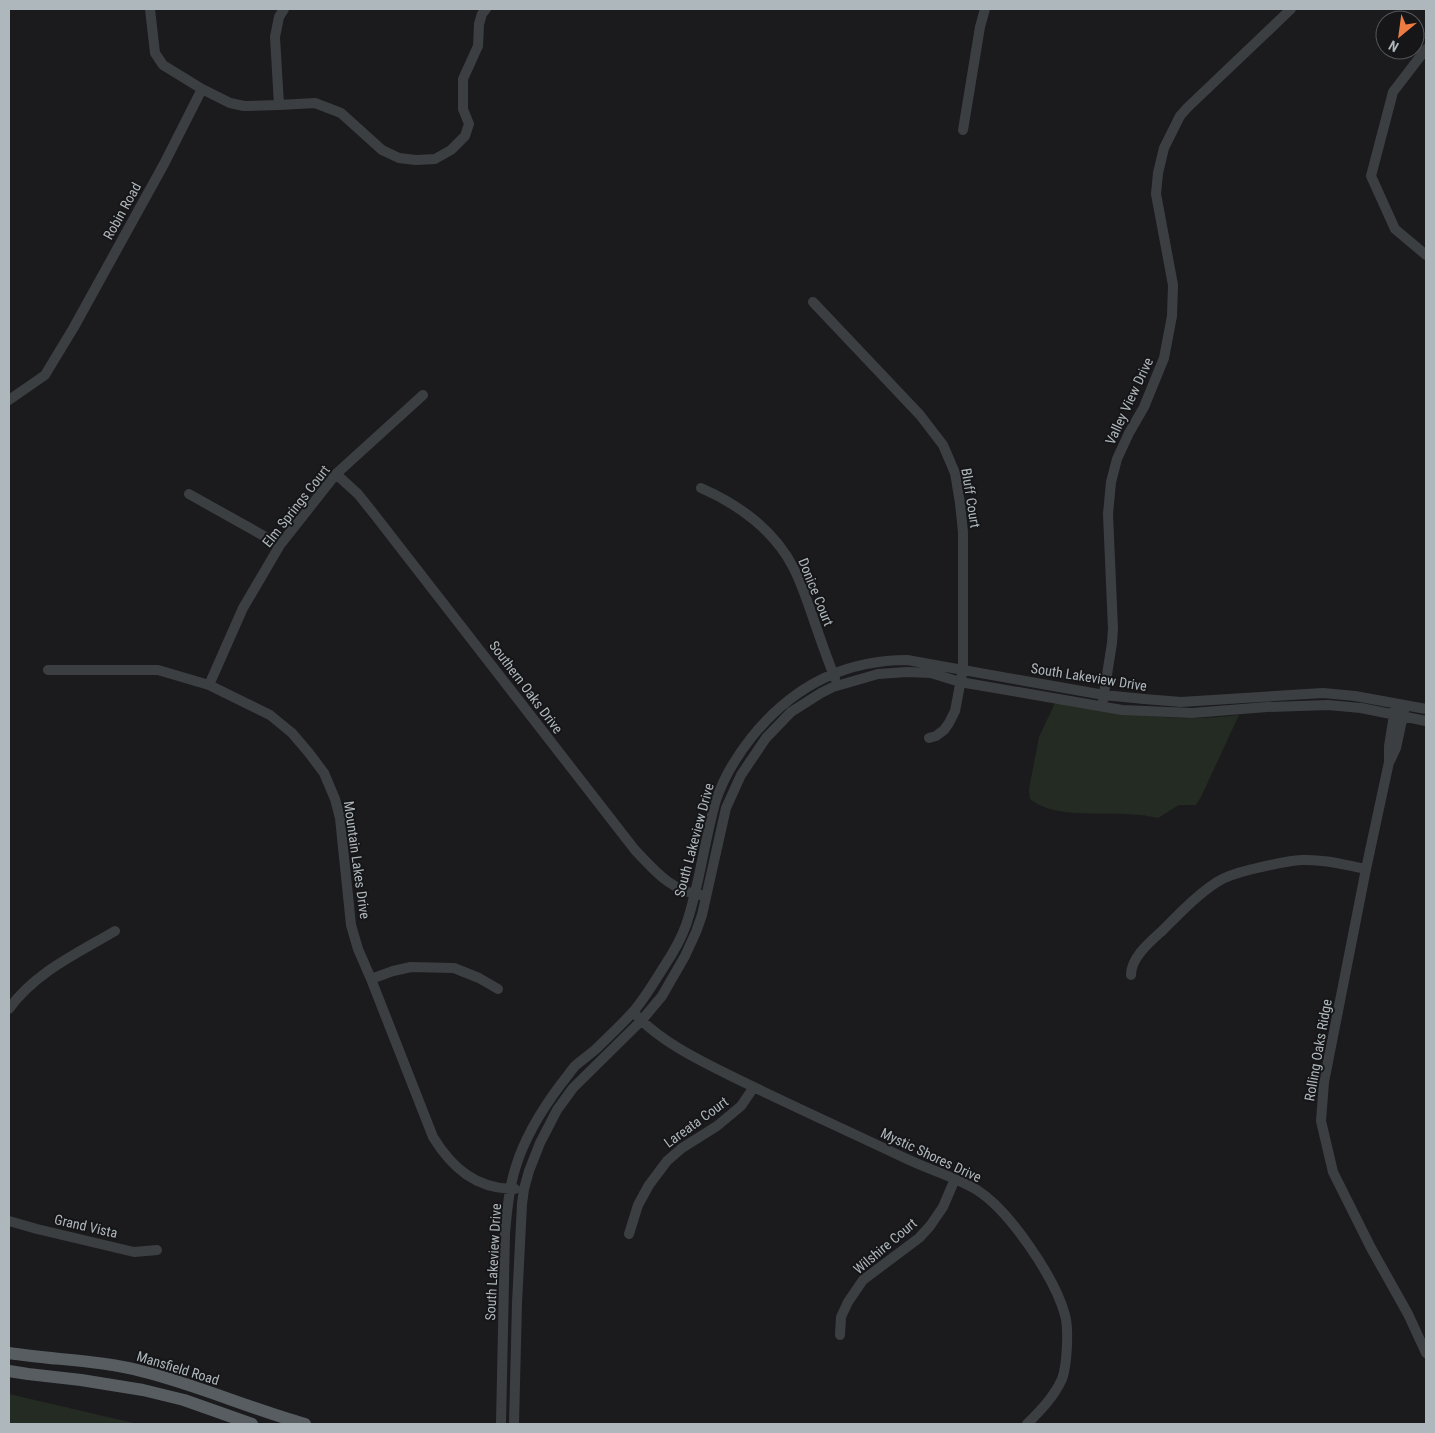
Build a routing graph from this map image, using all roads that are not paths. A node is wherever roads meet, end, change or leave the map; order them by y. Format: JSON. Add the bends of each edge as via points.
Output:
{"nodes":[{"id":1,"x":150,"y":9,"type":"edge"},
{"id":2,"x":284,"y":9,"type":"edge"},
{"id":3,"x":486,"y":9,"type":"edge"},
{"id":4,"x":985,"y":9,"type":"edge"},
{"id":5,"x":1291,"y":9,"type":"edge"},
{"id":6,"x":1426,"y":49,"type":"edge"},
{"id":7,"x":202,"y":89,"type":"junction"},
{"id":8,"x":279,"y":105,"type":"junction"},
{"id":9,"x":964,"y":130,"type":"dead end"},
{"id":10,"x":1426,"y":255,"type":"edge"},
{"id":11,"x":813,"y":302,"type":"dead end"},
{"id":12,"x":423,"y":395,"type":"dead end"},
{"id":13,"x":9,"y":400,"type":"edge"},
{"id":14,"x":336,"y":474,"type":"junction"},
{"id":15,"x":701,"y":488,"type":"dead end"},
{"id":16,"x":189,"y":494,"type":"dead end"},
{"id":17,"x":280,"y":545,"type":"junction"},
{"id":18,"x":963,"y":669,"type":"junction"},
{"id":19,"x":48,"y":670,"type":"dead end"},
{"id":20,"x":833,"y":673,"type":"junction"},
{"id":21,"x":960,"y":682,"type":"junction"},
{"id":22,"x":209,"y":685,"type":"junction"},
{"id":23,"x":838,"y":686,"type":"junction"},
{"id":24,"x":1104,"y":695,"type":"junction"},
{"id":25,"x":1248,"y":698,"type":"junction"},
{"id":26,"x":1401,"y":704,"type":"junction"},
{"id":27,"x":1102,"y":706,"type":"junction"},
{"id":28,"x":1249,"y":709,"type":"junction"},
{"id":29,"x":1426,"y":709,"type":"edge"},
{"id":30,"x":1399,"y":715,"type":"junction"},
{"id":31,"x":1426,"y":720,"type":"edge"},
{"id":32,"x":929,"y":738,"type":"dead end"},
{"id":33,"x":1366,"y":869,"type":"junction"},
{"id":34,"x":695,"y":894,"type":"junction"},
{"id":35,"x":707,"y":896,"type":"junction"},
{"id":36,"x":115,"y":930,"type":"dead end"},
{"id":37,"x":1131,"y":975,"type":"dead end"},
{"id":38,"x":371,"y":979,"type":"junction"},
{"id":39,"x":498,"y":989,"type":"dead end"},
{"id":40,"x":9,"y":1009,"type":"edge"},
{"id":41,"x":633,"y":1011,"type":"junction"},
{"id":42,"x":642,"y":1020,"type":"junction"},
{"id":43,"x":754,"y":1087,"type":"junction"},
{"id":44,"x":955,"y":1179,"type":"junction"},
{"id":45,"x":510,"y":1189,"type":"junction"},
{"id":46,"x":524,"y":1189,"type":"junction"},
{"id":47,"x":9,"y":1221,"type":"edge"},
{"id":48,"x":629,"y":1234,"type":"dead end"},
{"id":49,"x":157,"y":1250,"type":"dead end"},
{"id":50,"x":840,"y":1335,"type":"dead end"},
{"id":51,"x":9,"y":1353,"type":"edge"},
{"id":52,"x":1426,"y":1353,"type":"edge"},
{"id":53,"x":9,"y":1371,"type":"edge"},
{"id":54,"x":252,"y":1424,"type":"edge"},
{"id":55,"x":305,"y":1424,"type":"edge"},
{"id":56,"x":501,"y":1424,"type":"edge"},
{"id":57,"x":514,"y":1424,"type":"edge"},
{"id":58,"x":1027,"y":1424,"type":"edge"}],
"edges":[{"from":1,"to":7,"type":"street","via":[[155,53],[163,65]]},
{"from":2,"to":8,"type":"street","via":[[275,37]]},
{"from":3,"to":8,"type":"street","via":[[479,24],[478,46],[463,79],[462,109],[469,124],[465,136],[451,150],[435,159],[399,158],[382,150],[341,113],[315,103]]},
{"from":4,"to":9,"type":"street"},
{"from":5,"to":24,"type":"street","name":"Valley View Drive","via":[[1187,108],[1164,148],[1156,194],[1173,285],[1172,316],[1164,358],[1144,407],[1117,459],[1110,482],[1108,514],[1113,629]]},
{"from":6,"to":10,"type":"street","via":[[1392,92],[1371,176],[1395,229]]},
{"from":7,"to":8,"type":"street","via":[[244,106]]},
{"from":7,"to":13,"type":"street","name":"Robin Road","via":[[164,164],[45,375]]},
{"from":11,"to":18,"type":"street","name":"Bluff Court","via":[[920,415],[952,465],[963,532]]},
{"from":12,"to":14,"type":"street","name":"Elm Springs Court"},
{"from":14,"to":17,"type":"street","name":"Elm Springs Court"},
{"from":14,"to":34,"type":"street","name":"Southern Oaks Drive","via":[[374,514],[635,850],[664,880]]},
{"from":15,"to":20,"type":"street","name":"Donice Court","via":[[743,511],[785,554],[802,588]]},
{"from":16,"to":17,"type":"street"},
{"from":17,"to":22,"type":"street","name":"Elm Springs Court","via":[[244,608]]},
{"from":18,"to":20,"type":"street","name":"South Lakeview Drive","via":[[887,660]]},
{"from":18,"to":21,"type":"street","name":"Bluff Court"},
{"from":18,"to":24,"type":"street","name":"South Lakeview Drive"},
{"from":19,"to":22,"type":"street","name":"Mountain Lakes Drive","via":[[158,670]]},
{"from":20,"to":23,"type":"street","name":"Donice Court"},
{"from":20,"to":34,"type":"street","name":"South Lakeview Drive","via":[[797,692],[777,709],[739,754],[716,800]]},
{"from":21,"to":23,"type":"street","name":"South Lakeview Drive","via":[[931,673],[907,672],[878,674]]},
{"from":21,"to":27,"type":"street","name":"South Lakeview Drive"},
{"from":21,"to":32,"type":"street","name":"Bluff Court","via":[[949,723],[936,736]]},
{"from":22,"to":38,"type":"street","name":"Mountain Lakes Drive","via":[[270,715],[292,733],[324,773],[340,818],[351,925]]},
{"from":23,"to":35,"type":"street","name":"South Lakeview Drive","via":[[791,712],[766,738],[741,775],[726,808]]},
{"from":24,"to":25,"type":"street","name":"South Lakeview Drive","via":[[1181,702]]},
{"from":24,"to":27,"type":"street","name":"Valley View Drive"},
{"from":25,"to":26,"type":"street","name":"South Lakeview Drive","via":[[1323,694]]},
{"from":25,"to":28,"type":"street"},
{"from":26,"to":29,"type":"street","name":"South Lakeview Drive"},
{"from":26,"to":30,"type":"street","name":"Rolling Oaks Ridge"},
{"from":27,"to":28,"type":"street","name":"South Lakeview Drive","via":[[1192,713]]},
{"from":28,"to":30,"type":"street","name":"South Lakeview Drive","via":[[1328,706]]},
{"from":30,"to":31,"type":"street","name":"South Lakeview Drive"},
{"from":30,"to":33,"type":"street","name":"Rolling Oaks Ridge","via":[[1389,746],[1389,762]]},
{"from":33,"to":37,"type":"street","via":[[1304,860],[1227,876],[1196,898],[1148,944],[1134,962]]},
{"from":33,"to":52,"type":"street","name":"Rolling Oaks Ridge","via":[[1324,1082],[1321,1121],[1333,1172]]},
{"from":34,"to":35,"type":"street","name":"Southern Oaks Drive"},
{"from":34,"to":41,"type":"street","name":"South Lakeview Drive","via":[[686,927],[656,980]]},
{"from":35,"to":42,"type":"street","name":"South Lakeview Drive","via":[[685,956],[662,996]]},
{"from":36,"to":40,"type":"street","via":[[47,972],[24,990]]},
{"from":38,"to":39,"type":"street","via":[[411,967],[454,968]]},
{"from":38,"to":45,"type":"street","name":"Mountain Lakes Drive","via":[[439,1147],[462,1173],[485,1185]]},
{"from":41,"to":42,"type":"street","name":"Mystic Shores Drive"},
{"from":41,"to":45,"type":"street","name":"South Lakeview Drive","via":[[575,1067],[547,1103],[527,1138]]},
{"from":42,"to":43,"type":"street","name":"Mystic Shores Drive","via":[[678,1047]]},
{"from":42,"to":46,"type":"street","name":"South Lakeview Drive","via":[[561,1103],[540,1143]]},
{"from":43,"to":44,"type":"street","name":"Mystic Shores Drive"},
{"from":43,"to":48,"type":"street","name":"Lareata Court","via":[[741,1106],[666,1161],[638,1205]]},
{"from":44,"to":50,"type":"street","name":"Wilshire Court","via":[[943,1207],[930,1226],[863,1280],[841,1317]]},
{"from":44,"to":58,"type":"street","name":"Mystic Shores Drive","via":[[978,1191],[1009,1219],[1050,1281],[1065,1317],[1067,1344],[1062,1378],[1050,1398]]},
{"from":45,"to":46,"type":"street","name":"Mountain Lakes Drive"},
{"from":45,"to":56,"type":"street","name":"South Lakeview Drive","via":[[505,1234]]},
{"from":46,"to":57,"type":"street","name":"South Lakeview Drive"},
{"from":47,"to":49,"type":"street","name":"Grand Vista","via":[[134,1252]]},
{"from":51,"to":55,"type":"main road","name":"Mansfield Road","via":[[143,1371]]},
{"from":53,"to":54,"type":"main road","via":[[143,1390],[184,1400]]}]}
